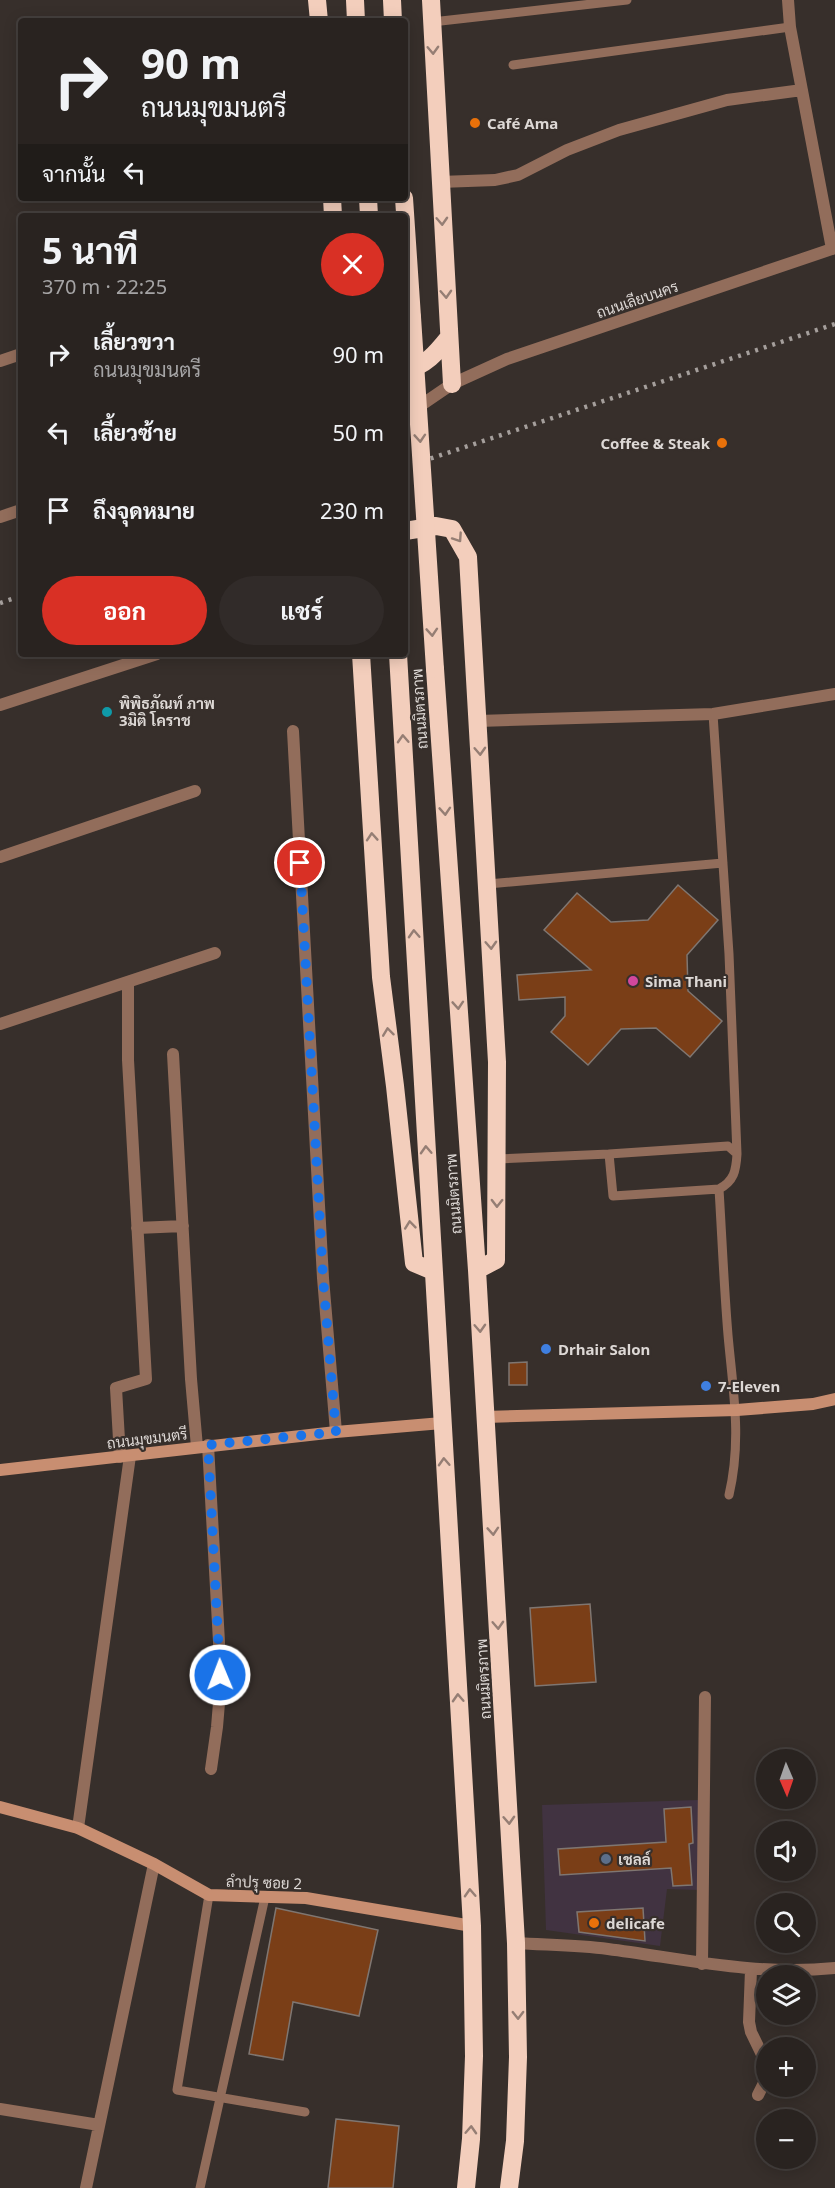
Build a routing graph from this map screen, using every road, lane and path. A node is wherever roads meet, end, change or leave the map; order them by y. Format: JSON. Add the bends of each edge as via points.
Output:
{"nodes":[{"id":1,"x":317,"y":0,"type":"edge"},
{"id":2,"x":355,"y":0,"type":"edge"},
{"id":3,"x":392,"y":0,"type":"edge"},
{"id":4,"x":431,"y":0,"type":"edge"},
{"id":5,"x":627,"y":0,"type":"edge"},
{"id":6,"x":788,"y":0,"type":"edge"},
{"id":7,"x":319,"y":18,"type":"edge"},
{"id":8,"x":356,"y":18,"type":"edge"},
{"id":9,"x":393,"y":18,"type":"edge"},
{"id":10,"x":432,"y":22,"type":"junction"},
{"id":11,"x":790,"y":27,"type":"junction"},
{"id":12,"x":513,"y":65,"type":"dead end"},
{"id":13,"x":802,"y":90,"type":"junction"},
{"id":14,"x":440,"y":182,"type":"junction"},
{"id":15,"x":833,"y":249,"type":"edge"},
{"id":16,"x":408,"y":258,"type":"edge"},
{"id":17,"x":449,"y":337,"type":"junction"},
{"id":18,"x":18,"y":355,"type":"edge"},
{"id":19,"x":0,"y":361,"type":"edge"},
{"id":20,"x":408,"y":369,"type":"edge"},
{"id":21,"x":452,"y":384,"type":"junction"},
{"id":22,"x":408,"y":412,"type":"edge"},
{"id":23,"x":18,"y":511,"type":"edge"},
{"id":24,"x":0,"y":517,"type":"edge"},
{"id":25,"x":408,"y":531,"type":"edge"},
{"id":26,"x":147,"y":657,"type":"edge"},
{"id":27,"x":361,"y":657,"type":"edge"},
{"id":28,"x":399,"y":663,"type":"edge"},
{"id":29,"x":835,"y":694,"type":"edge"},
{"id":30,"x":0,"y":705,"type":"edge"},
{"id":31,"x":713,"y":714,"type":"junction"},
{"id":32,"x":478,"y":721,"type":"junction"},
{"id":33,"x":293,"y":731,"type":"dead end"},
{"id":34,"x":195,"y":791,"type":"dead end"},
{"id":35,"x":0,"y":857,"type":"edge"},
{"id":36,"x":723,"y":863,"type":"junction"},
{"id":37,"x":488,"y":884,"type":"junction"},
{"id":38,"x":215,"y":953,"type":"dead end"},
{"id":39,"x":128,"y":983,"type":"junction"},
{"id":40,"x":0,"y":1024,"type":"edge"},
{"id":41,"x":173,"y":1054,"type":"dead end"},
{"id":42,"x":609,"y":1154,"type":"junction"},
{"id":43,"x":737,"y":1154,"type":"junction"},
{"id":44,"x":497,"y":1159,"type":"junction"},
{"id":45,"x":719,"y":1189,"type":"junction"},
{"id":46,"x":183,"y":1226,"type":"junction"},
{"id":47,"x":136,"y":1228,"type":"junction"},
{"id":48,"x":477,"y":1270,"type":"junction"},
{"id":49,"x":433,"y":1271,"type":"junction"},
{"id":50,"x":835,"y":1399,"type":"edge"},
{"id":51,"x":737,"y":1410,"type":"junction"},
{"id":52,"x":485,"y":1418,"type":"junction"},
{"id":53,"x":442,"y":1424,"type":"junction"},
{"id":54,"x":336,"y":1432,"type":"junction"},
{"id":55,"x":202,"y":1446,"type":"junction"},
{"id":56,"x":125,"y":1457,"type":"junction"},
{"id":57,"x":0,"y":1470,"type":"edge"},
{"id":58,"x":729,"y":1494,"type":"dead end"},
{"id":59,"x":705,"y":1698,"type":"dead end"},
{"id":60,"x":211,"y":1769,"type":"dead end"},
{"id":61,"x":0,"y":1807,"type":"edge"},
{"id":62,"x":78,"y":1828,"type":"junction"},
{"id":63,"x":154,"y":1864,"type":"junction"},
{"id":64,"x":209,"y":1895,"type":"junction"},
{"id":65,"x":265,"y":1897,"type":"junction"},
{"id":66,"x":472,"y":1926,"type":"junction"},
{"id":67,"x":516,"y":1943,"type":"junction"},
{"id":68,"x":702,"y":1964,"type":"junction"},
{"id":69,"x":835,"y":1968,"type":"edge"},
{"id":70,"x":751,"y":1970,"type":"junction"},
{"id":71,"x":756,"y":2042,"type":"edge"},
{"id":72,"x":219,"y":2098,"type":"junction"},
{"id":73,"x":0,"y":2109,"type":"edge"},
{"id":74,"x":305,"y":2112,"type":"dead end"},
{"id":75,"x":99,"y":2125,"type":"junction"},
{"id":76,"x":86,"y":2188,"type":"edge"},
{"id":77,"x":200,"y":2188,"type":"edge"},
{"id":78,"x":466,"y":2188,"type":"edge"},
{"id":79,"x":509,"y":2188,"type":"edge"}],
"edges":[{"from":1,"to":7,"type":"highway"},
{"from":2,"to":8,"type":"highway"},
{"from":3,"to":9,"type":"highway"},
{"from":4,"to":10,"type":"highway"},
{"from":5,"to":10,"type":"lane"},
{"from":6,"to":11,"type":"street"},
{"from":10,"to":14,"type":"highway","one_way":true},
{"from":11,"to":12,"type":"lane"},
{"from":11,"to":13,"type":"street"},
{"from":13,"to":14,"type":"street","via":[[727,100],[619,130],[518,175]]},
{"from":13,"to":15,"type":"street"},
{"from":14,"to":17,"type":"highway","one_way":true},
{"from":15,"to":21,"type":"street","name":"ถนนเลียบนคร","via":[[507,359]]},
{"from":16,"to":48,"type":"highway","name":"ถนนมิตรภาพ","one_way":true,"bridge":true},
{"from":17,"to":20,"type":"highway","via":[[436,354]]},
{"from":17,"to":21,"type":"highway"},
{"from":18,"to":19,"type":"street"},
{"from":21,"to":22,"type":"street","name":"ถนนเลียบนคร"},
{"from":23,"to":24,"type":"street"},
{"from":25,"to":32,"type":"highway","one_way":true,"via":[[436,526],[453,529],[468,557]]},
{"from":26,"to":30,"type":"street"},
{"from":49,"to":27,"type":"highway","one_way":true,"via":[[414,1263],[381,977]]},
{"from":49,"to":28,"type":"highway","name":"ถนนมิตรภาพ","one_way":true},
{"from":29,"to":31,"type":"street"},
{"from":31,"to":32,"type":"street"},
{"from":31,"to":36,"type":"lane"},
{"from":32,"to":37,"type":"highway","one_way":true},
{"from":33,"to":54,"type":"street","via":[[322,1267]]},
{"from":34,"to":35,"type":"street"},
{"from":36,"to":37,"type":"lane"},
{"from":36,"to":43,"type":"lane"},
{"from":37,"to":44,"type":"highway","one_way":true,"via":[[497,1062]]},
{"from":38,"to":39,"type":"street"},
{"from":39,"to":40,"type":"street"},
{"from":39,"to":47,"type":"street"},
{"from":41,"to":46,"type":"street"},
{"from":42,"to":43,"type":"lane","via":[[728,1146]]},
{"from":42,"to":44,"type":"lane"},
{"from":42,"to":45,"type":"lane","via":[[613,1196]]},
{"from":43,"to":45,"type":"lane","via":[[730,1183]]},
{"from":44,"to":48,"type":"highway","one_way":true,"via":[[496,1260]]},
{"from":45,"to":51,"type":"lane"},
{"from":46,"to":47,"type":"street"},
{"from":46,"to":55,"type":"street","via":[[191,1379]]},
{"from":47,"to":56,"type":"street","via":[[146,1378],[116,1389]]},
{"from":48,"to":52,"type":"highway","name":"ถนนมิตรภาพ","one_way":true},
{"from":49,"to":53,"type":"highway","name":"ถนนมิตรภาพ"},
{"from":50,"to":51,"type":"street"},
{"from":51,"to":52,"type":"street"},
{"from":51,"to":58,"type":"lane","via":[[737,1446]]},
{"from":52,"to":67,"type":"highway","name":"ถนนมิตรภาพ","one_way":true},
{"from":53,"to":54,"type":"street","name":"ถนนมุขมนตรี"},
{"from":66,"to":53,"type":"highway","name":"ถนนมิตรภาพ","one_way":true},
{"from":54,"to":55,"type":"street","name":"ถนนมุขมนตรี"},
{"from":55,"to":56,"type":"street","name":"ถนนมุขมนตรี"},
{"from":55,"to":60,"type":"street","via":[[219,1642],[220,1691]]},
{"from":56,"to":57,"type":"street","name":"ถนนมุขมนตรี"},
{"from":56,"to":62,"type":"street"},
{"from":59,"to":68,"type":"street"},
{"from":61,"to":62,"type":"street","name":"ลำปรุ ซอย 2"},
{"from":62,"to":63,"type":"street","name":"ลำปรุ ซอย 2"},
{"from":63,"to":64,"type":"street","name":"ลำปรุ ซอย 2"},
{"from":63,"to":75,"type":"street"},
{"from":64,"to":65,"type":"street","name":"ลำปรุ ซอย 2"},
{"from":64,"to":72,"type":"lane","via":[[177,2090]]},
{"from":65,"to":66,"type":"street","name":"ลำปรุ ซอย 2","via":[[306,1898]]},
{"from":65,"to":72,"type":"lane"},
{"from":78,"to":66,"type":"highway","name":"ถนนมิตรภาพ","one_way":true,"via":[[474,2056]]},
{"from":67,"to":68,"type":"street","via":[[607,1949]]},
{"from":67,"to":79,"type":"highway","name":"ถนนมิตรภาพ","one_way":true,"via":[[518,2057]]},
{"from":68,"to":70,"type":"street"},
{"from":69,"to":70,"type":"street"},
{"from":70,"to":71,"type":"street","via":[[749,2022]]},
{"from":72,"to":74,"type":"lane"},
{"from":72,"to":77,"type":"lane"},
{"from":73,"to":75,"type":"street"},
{"from":75,"to":76,"type":"street"}]}
